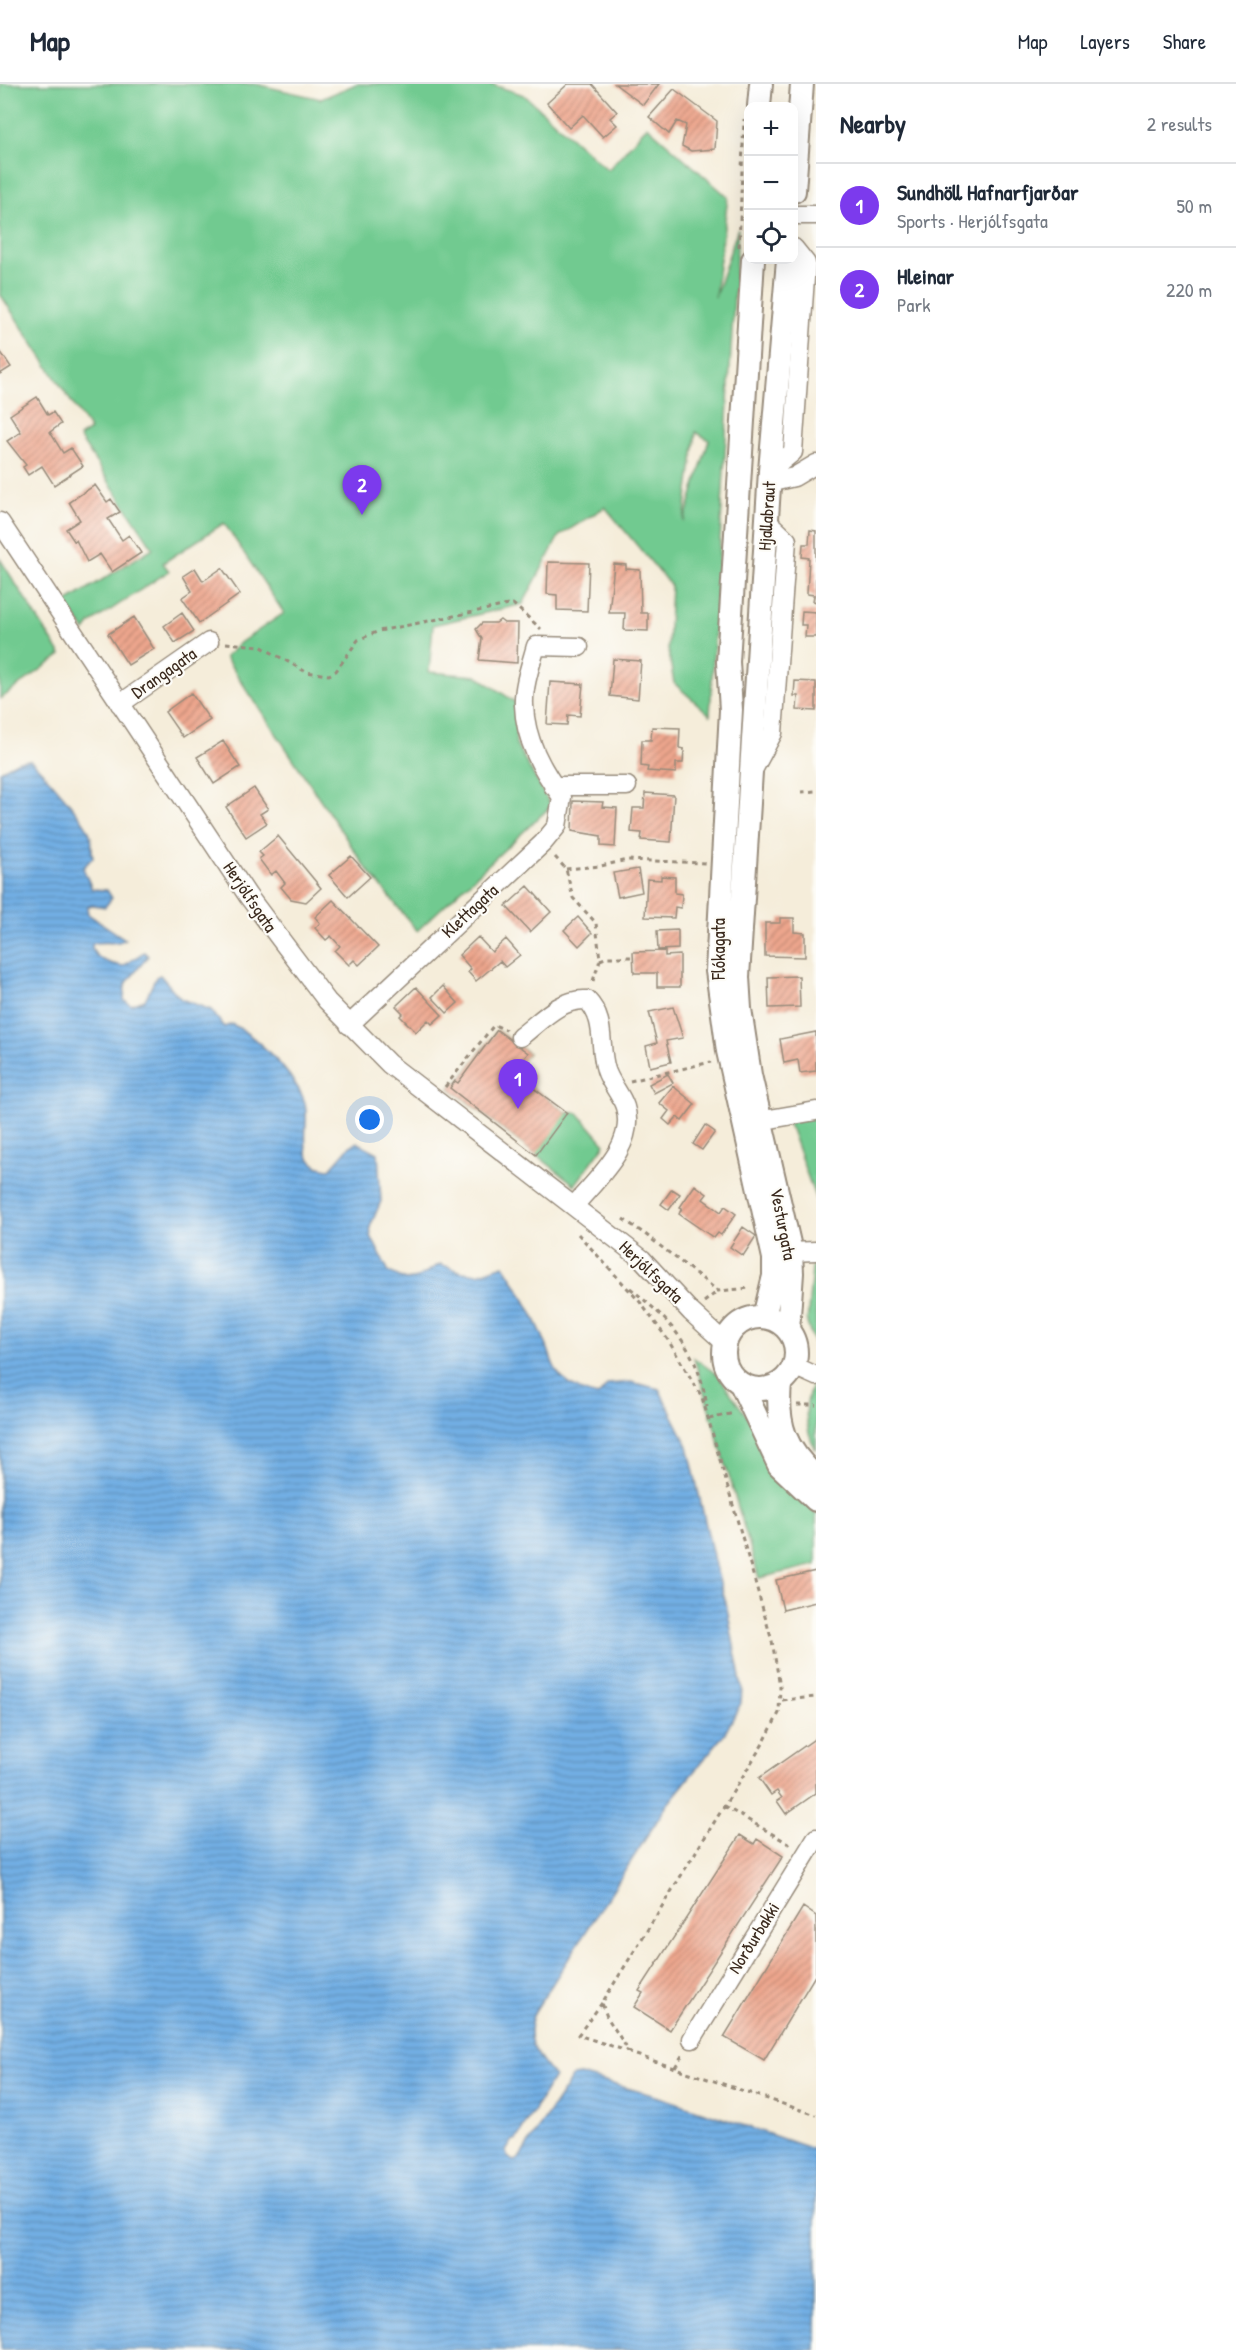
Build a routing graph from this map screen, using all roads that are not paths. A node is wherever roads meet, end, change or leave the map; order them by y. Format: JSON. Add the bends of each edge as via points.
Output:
{"nodes":[{"id":1,"x":761,"y":84,"type":"edge"},
{"id":2,"x":802,"y":84,"type":"edge"},
{"id":3,"x":755,"y":102,"type":"edge"},
{"id":4,"x":797,"y":156,"type":"edge"},
{"id":5,"x":798,"y":214,"type":"edge"},
{"id":6,"x":816,"y":215,"type":"edge"},
{"id":7,"x":798,"y":253,"type":"edge"},
{"id":8,"x":746,"y":264,"type":"edge"},
{"id":9,"x":788,"y":264,"type":"edge"},
{"id":10,"x":816,"y":464,"type":"edge"},
{"id":11,"x":775,"y":472,"type":"junction"},
{"id":12,"x":0,"y":522,"type":"edge"},
{"id":13,"x":209,"y":642,"type":"road end"},
{"id":14,"x":579,"y":647,"type":"dead end"},
{"id":15,"x":120,"y":704,"type":"junction"},
{"id":16,"x":728,"y":771,"type":"joint"},
{"id":17,"x":751,"y":773,"type":"joint"},
{"id":18,"x":553,"y":786,"type":"junction"},
{"id":19,"x":627,"y":786,"type":"dead end"},
{"id":20,"x":349,"y":1024,"type":"junction"},
{"id":21,"x":520,"y":1037,"type":"road end"},
{"id":22,"x":816,"y":1111,"type":"edge"},
{"id":23,"x":753,"y":1121,"type":"junction"},
{"id":24,"x":574,"y":1206,"type":"junction"},
{"id":25,"x":816,"y":1251,"type":"edge"},
{"id":26,"x":790,"y":1252,"type":"junction"},
{"id":27,"x":764,"y":1317,"type":"junction"},
{"id":28,"x":788,"y":1330,"type":"junction"},
{"id":29,"x":724,"y":1342,"type":"junction"},
{"id":30,"x":787,"y":1375,"type":"junction"},
{"id":31,"x":816,"y":1376,"type":"edge"},
{"id":32,"x":741,"y":1384,"type":"junction"},
{"id":33,"x":816,"y":1477,"type":"edge"},
{"id":34,"x":816,"y":1500,"type":"edge"},
{"id":35,"x":811,"y":1846,"type":"edge"},
{"id":36,"x":692,"y":2039,"type":"dead end"}],
"edges":[{"from":1,"to":3,"type":"main road"},
{"from":2,"to":4,"type":"main road"},
{"from":5,"to":6,"type":"street"},
{"from":7,"to":11,"type":"street","via":[[806,263],[806,274],[793,452]]},
{"from":8,"to":16,"type":"main road","name":"Hjallabraut","via":[[728,662]]},
{"from":9,"to":11,"type":"main road","name":"Hjallabraut"},
{"from":10,"to":11,"type":"street","via":[[794,477]]},
{"from":11,"to":17,"type":"main road","name":"Hjallabraut"},
{"from":12,"to":15,"type":"street","name":"Herjólfsgata"},
{"from":13,"to":15,"type":"street","name":"Drangagata"},
{"from":14,"to":18,"type":"street","name":"Klettagata","via":[[536,646],[524,705],[533,751]]},
{"from":15,"to":20,"type":"street","name":"Herjólfsgata","via":[[276,936]]},
{"from":16,"to":23,"type":"main road","name":"Flókagata","via":[[717,971],[728,1051]]},
{"from":17,"to":23,"type":"main road","name":"Flókagata","via":[[738,977]]},
{"from":18,"to":19,"type":"street"},
{"from":18,"to":20,"type":"street","name":"Klettagata","via":[[562,797],[557,826],[543,843]]},
{"from":20,"to":24,"type":"street","name":"Herjólfsgata","via":[[434,1101]]},
{"from":21,"to":24,"type":"street","via":[[575,999],[586,1000],[598,1012],[606,1070],[628,1119],[626,1134],[613,1159]]},
{"from":22,"to":23,"type":"street"},
{"from":23,"to":26,"type":"main road","name":"Vesturgata"},
{"from":23,"to":27,"type":"main road","name":"Vesturgata","via":[[774,1258],[774,1276]]},
{"from":24,"to":29,"type":"street","name":"Herjólfsgata","via":[[642,1259]]},
{"from":25,"to":26,"type":"street"},
{"from":26,"to":28,"type":"main road","name":"Vesturgata"},
{"from":27,"to":28,"type":"main road"},
{"from":27,"to":29,"type":"main road","via":[[740,1322]]},
{"from":28,"to":30,"type":"main road","via":[[796,1348]]},
{"from":29,"to":32,"type":"main road","via":[[725,1366]]},
{"from":30,"to":31,"type":"street"},
{"from":30,"to":32,"type":"main road","via":[[760,1390]]},
{"from":30,"to":33,"type":"main road","via":[[778,1418],[795,1455]]},
{"from":32,"to":34,"type":"main road","via":[[779,1465]]},
{"from":35,"to":36,"type":"street","name":"Norðurbakki"}]}
